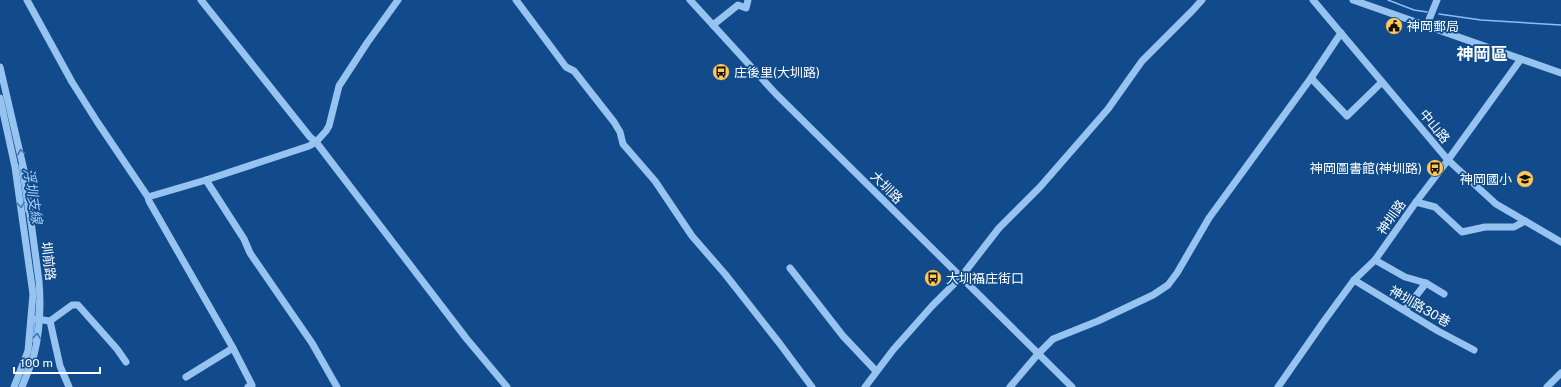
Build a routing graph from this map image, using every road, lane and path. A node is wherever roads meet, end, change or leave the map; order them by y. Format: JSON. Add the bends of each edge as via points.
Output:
{"nodes":[{"id":1,"x":27,"y":0,"type":"edge"},
{"id":2,"x":201,"y":0,"type":"edge"},
{"id":3,"x":398,"y":0,"type":"edge"},
{"id":4,"x":516,"y":0,"type":"edge"},
{"id":5,"x":690,"y":0,"type":"edge"},
{"id":6,"x":748,"y":0,"type":"edge"},
{"id":7,"x":1202,"y":0,"type":"edge"},
{"id":8,"x":1313,"y":0,"type":"edge"},
{"id":9,"x":1353,"y":0,"type":"edge"},
{"id":10,"x":1437,"y":0,"type":"edge"},
{"id":11,"x":713,"y":26,"type":"junction"},
{"id":12,"x":1426,"y":27,"type":"junction"},
{"id":13,"x":1341,"y":33,"type":"junction"},
{"id":14,"x":1521,"y":59,"type":"junction"},
{"id":15,"x":0,"y":67,"type":"edge"},
{"id":16,"x":1561,"y":73,"type":"edge"},
{"id":17,"x":1311,"y":78,"type":"junction"},
{"id":18,"x":1382,"y":82,"type":"junction"},
{"id":19,"x":0,"y":98,"type":"edge"},
{"id":20,"x":316,"y":142,"type":"junction"},
{"id":21,"x":1448,"y":160,"type":"junction"},
{"id":22,"x":206,"y":180,"type":"junction"},
{"id":23,"x":148,"y":197,"type":"junction"},
{"id":24,"x":1416,"y":202,"type":"junction"},
{"id":25,"x":1525,"y":221,"type":"junction"},
{"id":26,"x":1561,"y":242,"type":"edge"},
{"id":27,"x":1375,"y":260,"type":"junction"},
{"id":28,"x":790,"y":268,"type":"dead end"},
{"id":29,"x":961,"y":277,"type":"junction"},
{"id":30,"x":1354,"y":280,"type":"junction"},
{"id":31,"x":1426,"y":283,"type":"junction"},
{"id":32,"x":1444,"y":294,"type":"dead end"},
{"id":33,"x":1405,"y":310,"type":"junction"},
{"id":34,"x":31,"y":318,"type":"junction"},
{"id":35,"x":39,"y":320,"type":"junction"},
{"id":36,"x":50,"y":321,"type":"junction"},
{"id":37,"x":234,"y":348,"type":"junction"},
{"id":38,"x":1474,"y":350,"type":"dead end"},
{"id":39,"x":1038,"y":354,"type":"junction"},
{"id":40,"x":126,"y":362,"type":"dead end"},
{"id":41,"x":876,"y":371,"type":"junction"},
{"id":42,"x":1561,"y":373,"type":"edge"},
{"id":43,"x":186,"y":376,"type":"dead end"},
{"id":44,"x":14,"y":387,"type":"edge"},
{"id":45,"x":22,"y":387,"type":"edge"},
{"id":46,"x":69,"y":387,"type":"edge"},
{"id":47,"x":248,"y":387,"type":"edge"},
{"id":48,"x":337,"y":387,"type":"edge"},
{"id":49,"x":507,"y":387,"type":"edge"},
{"id":50,"x":812,"y":387,"type":"edge"},
{"id":51,"x":865,"y":387,"type":"edge"},
{"id":52,"x":1010,"y":387,"type":"edge"},
{"id":53,"x":1072,"y":387,"type":"edge"},
{"id":54,"x":1278,"y":387,"type":"edge"},
{"id":55,"x":1547,"y":387,"type":"edge"}],
"edges":[{"from":1,"to":23,"type":"street","via":[[72,82]]},
{"from":2,"to":20,"type":"street"},
{"from":3,"to":20,"type":"street","via":[[339,86],[329,126]]},
{"from":4,"to":50,"type":"street","via":[[566,67],[574,71],[614,122],[623,144],[655,181],[692,236],[726,274]]},
{"from":5,"to":11,"type":"street","name":"大圳路"},
{"from":6,"to":11,"type":"street","via":[[746,8],[738,6]]},
{"from":7,"to":29,"type":"street","via":[[1142,61],[1108,109],[1040,187],[999,228]]},
{"from":8,"to":13,"type":"street","name":"中山路"},
{"from":9,"to":12,"type":"street"},
{"from":10,"to":12,"type":"street"},
{"from":11,"to":29,"type":"street","name":"大圳路","via":[[776,94]]},
{"from":12,"to":14,"type":"street"},
{"from":13,"to":17,"type":"street"},
{"from":13,"to":18,"type":"street","name":"中山路"},
{"from":14,"to":16,"type":"street"},
{"from":14,"to":21,"type":"street","name":"神圳路"},
{"from":35,"to":15,"type":"street","name":"圳前路","one_way":true,"via":[[39,281],[24,170]]},
{"from":17,"to":18,"type":"street","via":[[1347,116]]},
{"from":17,"to":39,"type":"street","via":[[1209,218],[1168,285],[1098,321],[1053,339]]},
{"from":18,"to":21,"type":"street","name":"中山路"},
{"from":19,"to":34,"type":"street","name":"圳前路","one_way":true,"via":[[15,167],[32,280]]},
{"from":20,"to":22,"type":"street"},
{"from":20,"to":49,"type":"street","via":[[466,338]]},
{"from":21,"to":24,"type":"street","name":"神圳路"},
{"from":21,"to":25,"type":"street","name":"中山路","via":[[1496,204]]},
{"from":22,"to":23,"type":"street"},
{"from":22,"to":48,"type":"street","via":[[244,239],[250,253],[312,343]]},
{"from":23,"to":37,"type":"street"},
{"from":24,"to":25,"type":"street","via":[[1435,207],[1462,232],[1485,227],[1514,227]]},
{"from":24,"to":27,"type":"street","name":"神圳路"},
{"from":25,"to":26,"type":"street","name":"中山路"},
{"from":27,"to":30,"type":"street","name":"神圳路"},
{"from":27,"to":31,"type":"street","via":[[1405,277]]},
{"from":28,"to":41,"type":"street","via":[[843,336]]},
{"from":29,"to":39,"type":"street","name":"大圳路"},
{"from":29,"to":41,"type":"street","via":[[932,306]]},
{"from":30,"to":33,"type":"street","name":"神圳路30巷"},
{"from":30,"to":54,"type":"street","name":"神圳路"},
{"from":31,"to":32,"type":"street"},
{"from":31,"to":33,"type":"street"},
{"from":33,"to":38,"type":"street","name":"神圳路30巷"},
{"from":34,"to":35,"type":"street"},
{"from":34,"to":44,"type":"street","name":"圳前路","via":[[28,350]]},
{"from":35,"to":36,"type":"street"},
{"from":45,"to":35,"type":"street","name":"圳前路","one_way":true,"via":[[34,355]]},
{"from":36,"to":40,"type":"street","via":[[72,305],[78,305]]},
{"from":36,"to":46,"type":"street","via":[[60,366]]},
{"from":37,"to":43,"type":"street"},
{"from":37,"to":47,"type":"street","via":[[252,385]]},
{"from":39,"to":52,"type":"street"},
{"from":39,"to":53,"type":"street","name":"大圳路"},
{"from":41,"to":51,"type":"street"},
{"from":42,"to":55,"type":"street"}]}
